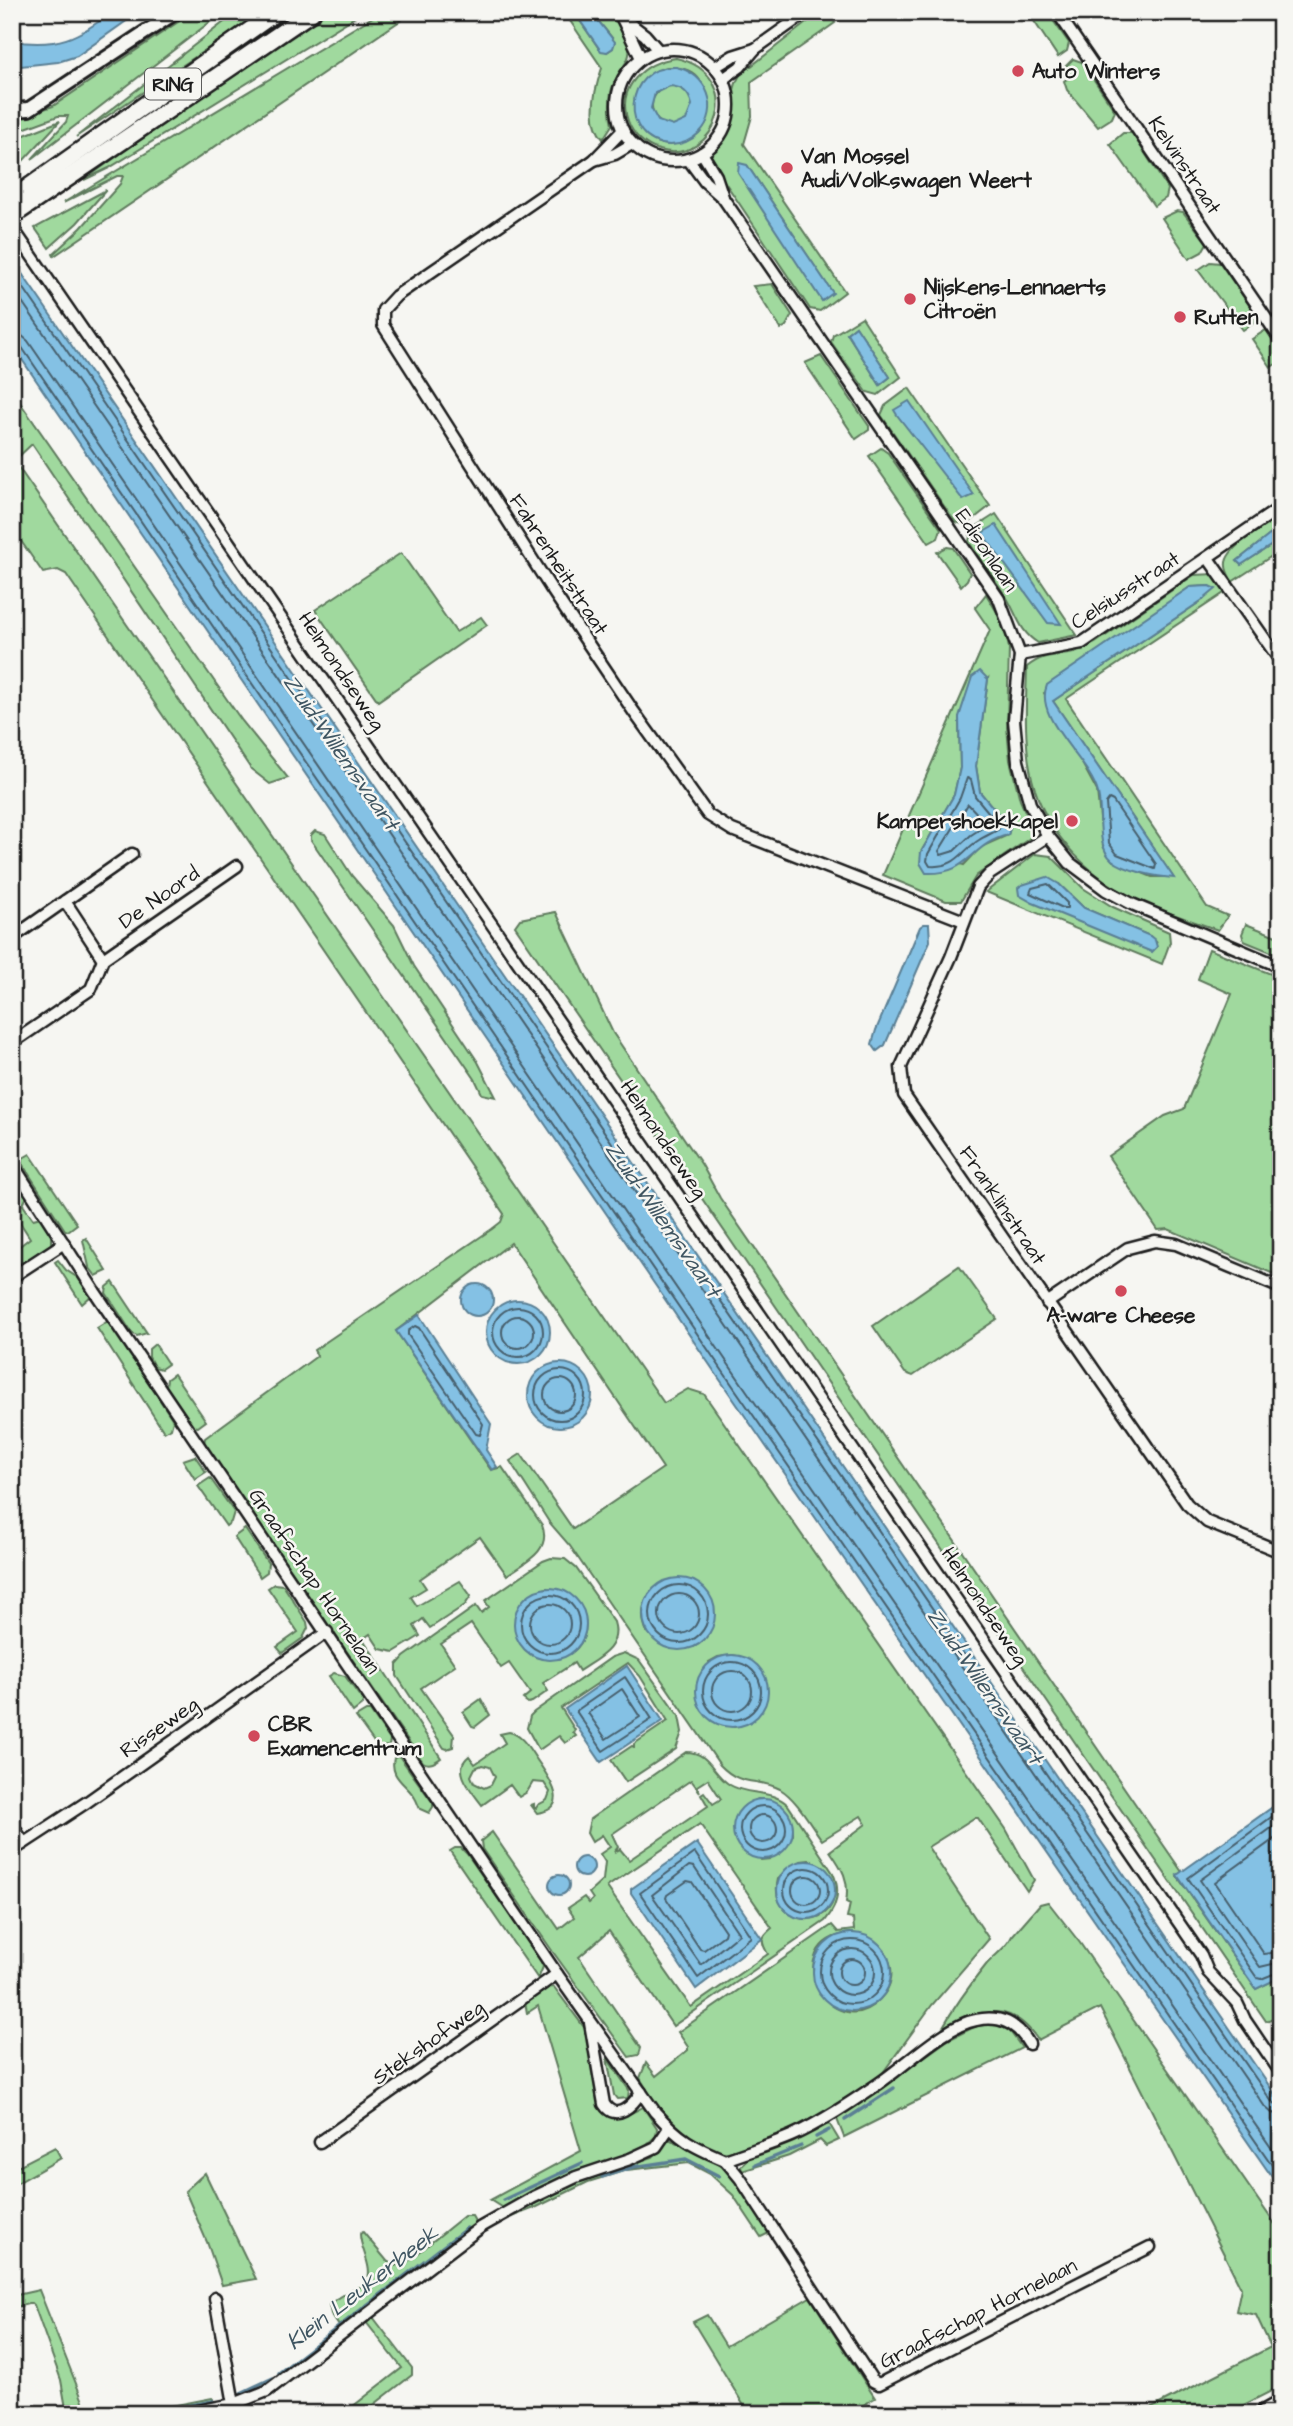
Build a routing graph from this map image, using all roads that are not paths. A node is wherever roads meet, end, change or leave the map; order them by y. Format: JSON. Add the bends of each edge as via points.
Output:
{"nodes":[{"id":1,"x":176,"y":12,"type":"edge"},
{"id":2,"x":276,"y":12,"type":"edge"},
{"id":3,"x":312,"y":12,"type":"edge"},
{"id":4,"x":807,"y":12,"type":"edge"},
{"id":5,"x":1057,"y":12,"type":"edge"},
{"id":6,"x":621,"y":15,"type":"edge"},
{"id":7,"x":755,"y":49,"type":"junction"},
{"id":8,"x":658,"y":50,"type":"junction"},
{"id":9,"x":641,"y":58,"type":"junction"},
{"id":10,"x":715,"y":67,"type":"junction"},
{"id":11,"x":723,"y":79,"type":"junction"},
{"id":12,"x":12,"y":110,"type":"edge"},
{"id":13,"x":622,"y":130,"type":"junction"},
{"id":14,"x":632,"y":144,"type":"junction"},
{"id":15,"x":702,"y":153,"type":"junction"},
{"id":16,"x":688,"y":159,"type":"junction"},
{"id":17,"x":594,"y":160,"type":"junction"},
{"id":18,"x":22,"y":198,"type":"edge"},
{"id":19,"x":723,"y":198,"type":"junction"},
{"id":20,"x":12,"y":216,"type":"edge"},
{"id":21,"x":12,"y":227,"type":"edge"},
{"id":22,"x":1281,"y":340,"type":"edge"},
{"id":23,"x":1281,"y":507,"type":"edge"},
{"id":24,"x":1208,"y":558,"type":"junction"},
{"id":25,"x":1020,"y":655,"type":"junction"},
{"id":26,"x":1281,"y":662,"type":"edge"},
{"id":27,"x":1048,"y":836,"type":"junction"},
{"id":28,"x":132,"y":855,"type":"dead end"},
{"id":29,"x":237,"y":866,"type":"dead end"},
{"id":30,"x":65,"y":901,"type":"junction"},
{"id":31,"x":964,"y":921,"type":"junction"},
{"id":32,"x":12,"y":938,"type":"edge"},
{"id":33,"x":103,"y":960,"type":"junction"},
{"id":34,"x":1281,"y":967,"type":"edge"},
{"id":35,"x":12,"y":1043,"type":"edge"},
{"id":36,"x":12,"y":1163,"type":"edge"},
{"id":37,"x":64,"y":1243,"type":"junction"},
{"id":38,"x":12,"y":1277,"type":"edge"},
{"id":39,"x":1281,"y":1288,"type":"edge"},
{"id":40,"x":1047,"y":1303,"type":"junction"},
{"id":41,"x":1281,"y":1552,"type":"edge"},
{"id":42,"x":327,"y":1632,"type":"junction"},
{"id":43,"x":12,"y":1825,"type":"edge"},
{"id":44,"x":24,"y":1843,"type":"junction"},
{"id":45,"x":12,"y":1851,"type":"edge"},
{"id":46,"x":557,"y":1974,"type":"junction"},
{"id":47,"x":589,"y":2019,"type":"junction"},
{"id":48,"x":1029,"y":2044,"type":"dead end"},
{"id":49,"x":1281,"y":2073,"type":"edge"},
{"id":50,"x":641,"y":2092,"type":"junction"},
{"id":51,"x":669,"y":2128,"type":"junction"},
{"id":52,"x":320,"y":2141,"type":"dead end"},
{"id":53,"x":725,"y":2160,"type":"junction"},
{"id":54,"x":1150,"y":2247,"type":"dead end"},
{"id":55,"x":215,"y":2298,"type":"dead end"},
{"id":56,"x":1281,"y":2405,"type":"edge"},
{"id":57,"x":232,"y":2409,"type":"edge"},
{"id":58,"x":182,"y":2414,"type":"edge"},
{"id":59,"x":1265,"y":2414,"type":"edge"}],
"edges":[{"from":1,"to":12,"type":"street","via":[[51,96],[29,109]]},
{"from":2,"to":18,"type":"main road","number":"RING"},
{"from":3,"to":18,"type":"main road","number":"RING"},
{"from":4,"to":7,"type":"street"},
{"from":5,"to":22,"type":"street","name":"Kelvinstraat"},
{"from":6,"to":8,"type":"street"},
{"from":6,"to":9,"type":"street"},
{"from":7,"to":10,"type":"street"},
{"from":7,"to":11,"type":"street"},
{"from":8,"to":9,"type":"street"},
{"from":8,"to":10,"type":"street","via":[[689,51]]},
{"from":9,"to":13,"type":"street","via":[[621,83],[617,99]]},
{"from":10,"to":11,"type":"street"},
{"from":11,"to":15,"type":"street","via":[[729,112],[715,142]]},
{"from":13,"to":14,"type":"street"},
{"from":13,"to":17,"type":"street","name":"Fahrenheitstraat"},
{"from":14,"to":16,"type":"street","via":[[658,159]]},
{"from":14,"to":17,"type":"street","name":"Fahrenheitstraat"},
{"from":15,"to":16,"type":"street"},
{"from":15,"to":19,"type":"street","name":"Edisonlaan"},
{"from":16,"to":19,"type":"street","name":"Edisonlaan"},
{"from":17,"to":31,"type":"street","name":"Fahrenheitstraat","via":[[396,296],[383,310],[383,325],[550,587],[708,815],[732,830]]},
{"from":18,"to":20,"type":"main road","number":"RING"},
{"from":19,"to":25,"type":"street","name":"Edisonlaan","via":[[999,599]]},
{"from":21,"to":49,"type":"street","name":"Helmondseweg"},
{"from":23,"to":24,"type":"street","name":"Celsiusstraat"},
{"from":24,"to":25,"type":"street","name":"Celsiusstraat","via":[[1082,643]]},
{"from":24,"to":26,"type":"street","name":"Celsiusstraat"},
{"from":25,"to":27,"type":"street","name":"Edisonlaan","via":[[1014,720],[1018,761],[1030,804]]},
{"from":27,"to":31,"type":"street","name":"Franklinstraat","via":[[984,880]]},
{"from":27,"to":34,"type":"street","name":"Edisonlaan","via":[[1070,863],[1106,890]]},
{"from":28,"to":30,"type":"street"},
{"from":29,"to":33,"type":"street","name":"De Noord"},
{"from":30,"to":32,"type":"street"},
{"from":30,"to":33,"type":"street"},
{"from":31,"to":40,"type":"street","name":"Franklinstraat","via":[[901,1067],[904,1095]]},
{"from":33,"to":35,"type":"street","name":"De Noord","via":[[91,989]]},
{"from":36,"to":37,"type":"street","name":"Graafschap Hornelaan"},
{"from":37,"to":38,"type":"street"},
{"from":37,"to":42,"type":"street","name":"Graafschap Hornelaan"},
{"from":39,"to":40,"type":"street","via":[[1176,1244],[1155,1241],[1129,1248]]},
{"from":40,"to":41,"type":"street","name":"Franklinstraat","via":[[1187,1504],[1207,1522]]},
{"from":42,"to":44,"type":"street","name":"Risseweg"},
{"from":42,"to":46,"type":"street","name":"Graafschap Hornelaan"},
{"from":43,"to":44,"type":"street"},
{"from":44,"to":45,"type":"street","name":"Risseweg"},
{"from":46,"to":47,"type":"street","name":"Graafschap Hornelaan"},
{"from":46,"to":52,"type":"street","name":"Stekshofweg"},
{"from":47,"to":50,"type":"street","name":"Graafschap Hornelaan"},
{"from":47,"to":50,"type":"street","name":"Graafschap Hornelaan","via":[[608,2111],[628,2109]]},
{"from":48,"to":53,"type":"street","via":[[1015,2024],[994,2018],[973,2020],[830,2115],[791,2136]]},
{"from":50,"to":51,"type":"street","name":"Graafschap Hornelaan"},
{"from":51,"to":53,"type":"street","name":"Graafschap Hornelaan","via":[[691,2146]]},
{"from":51,"to":57,"type":"street","via":[[656,2147],[576,2177],[481,2227],[267,2391]]},
{"from":53,"to":54,"type":"street","name":"Graafschap Hornelaan","via":[[879,2384]]},
{"from":55,"to":57,"type":"street"},
{"from":56,"to":59,"type":"highway"},
{"from":57,"to":58,"type":"street"}]}
